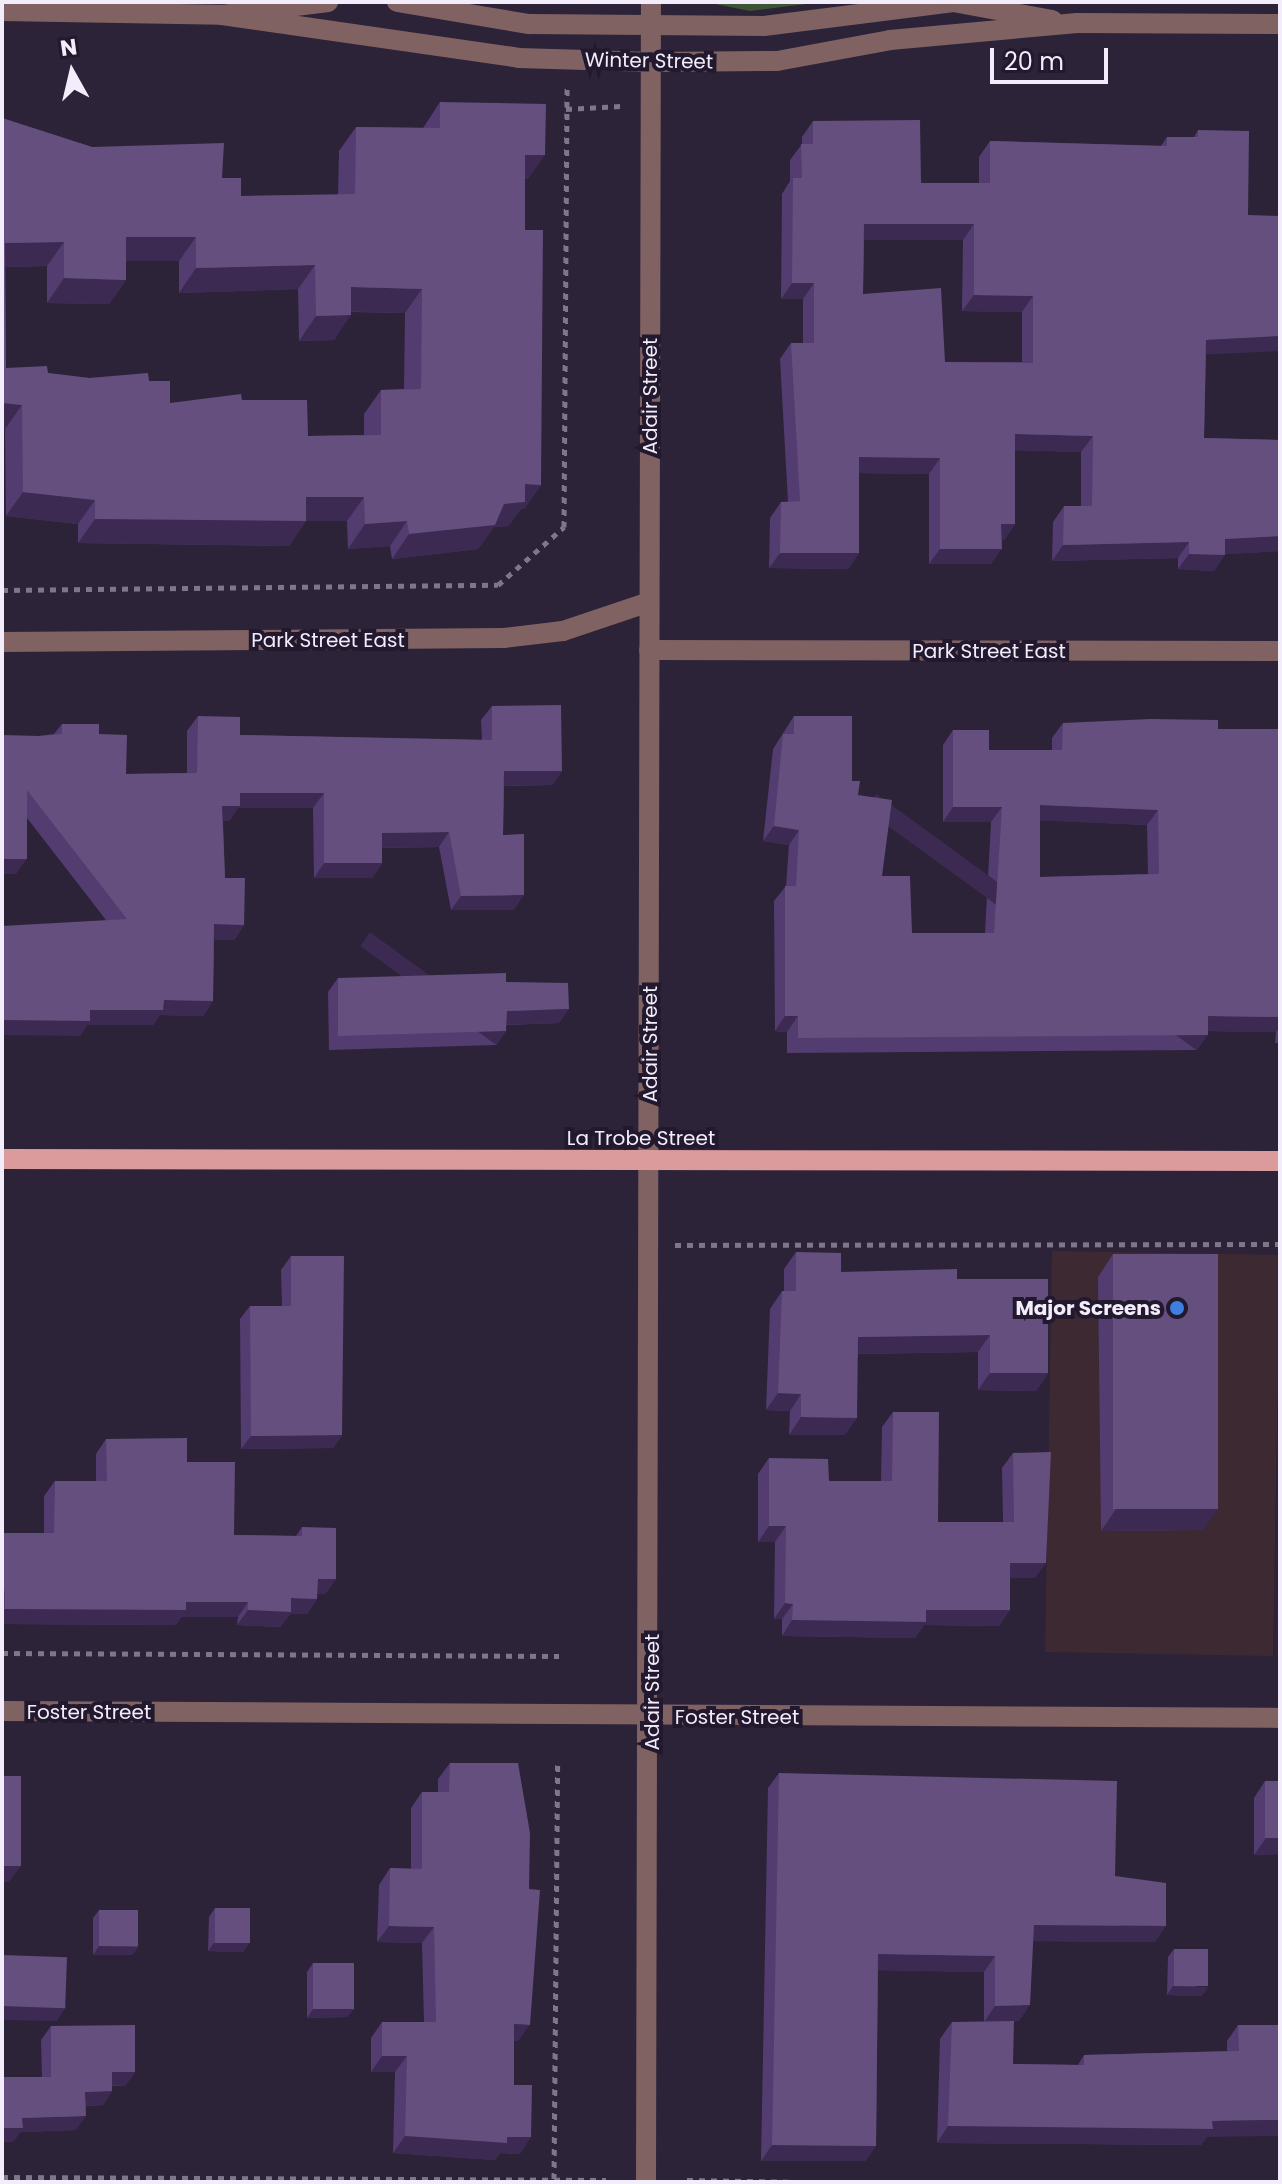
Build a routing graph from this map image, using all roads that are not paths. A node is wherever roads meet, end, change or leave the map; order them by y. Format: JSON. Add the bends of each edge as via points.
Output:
{"nodes":[{"id":1,"x":328,"y":2,"type":"edge"},
{"id":2,"x":397,"y":2,"type":"edge"},
{"id":3,"x":651,"y":2,"type":"edge"},
{"id":4,"x":968,"y":3,"type":"edge"},
{"id":5,"x":2,"y":11,"type":"edge"},
{"id":6,"x":222,"y":15,"type":"junction"},
{"id":7,"x":1077,"y":23,"type":"junction"},
{"id":8,"x":651,"y":24,"type":"junction"},
{"id":9,"x":1280,"y":24,"type":"edge"},
{"id":10,"x":651,"y":62,"type":"junction"},
{"id":11,"x":649,"y":602,"type":"junction"},
{"id":12,"x":2,"y":642,"type":"edge"},
{"id":13,"x":649,"y":650,"type":"junction"},
{"id":14,"x":1280,"y":651,"type":"edge"},
{"id":15,"x":2,"y":1159,"type":"edge"},
{"id":16,"x":1280,"y":1161,"type":"edge"},
{"id":17,"x":650,"y":1162,"type":"junction"},
{"id":18,"x":2,"y":1711,"type":"edge"},
{"id":19,"x":652,"y":1716,"type":"junction"},
{"id":20,"x":1280,"y":1718,"type":"edge"},
{"id":21,"x":646,"y":2182,"type":"edge"}],
"edges":[{"from":1,"to":6,"type":"street","name":"Winter Street"},
{"from":2,"to":8,"type":"street","name":"Winter Street","via":[[529,24]]},
{"from":3,"to":8,"type":"street","name":"Adair Street"},
{"from":4,"to":7,"type":"street","name":"Winter Street"},
{"from":4,"to":8,"type":"street","name":"Winter Street","via":[[787,25]]},
{"from":5,"to":6,"type":"street","name":"Winter Street"},
{"from":6,"to":10,"type":"street","name":"Winter Street","via":[[566,60]]},
{"from":7,"to":9,"type":"street","name":"Winter Street"},
{"from":7,"to":10,"type":"street","name":"Winter Street","via":[[882,41],[793,59]]},
{"from":8,"to":10,"type":"street","name":"Adair Street"},
{"from":10,"to":11,"type":"street","name":"Adair Street"},
{"from":11,"to":12,"type":"street","name":"Park Street East","via":[[563,631],[492,639]]},
{"from":11,"to":13,"type":"street","name":"Adair Street"},
{"from":13,"to":14,"type":"street","name":"Park Street East"},
{"from":13,"to":17,"type":"street","name":"Adair Street"},
{"from":15,"to":17,"type":"main road","name":"La Trobe Street"},
{"from":16,"to":17,"type":"main road","name":"La Trobe Street"},
{"from":17,"to":19,"type":"street","name":"Adair Street"},
{"from":18,"to":19,"type":"street","name":"Foster Street"},
{"from":19,"to":20,"type":"street","name":"Foster Street"},
{"from":19,"to":21,"type":"street","name":"Adair Street"}]}
